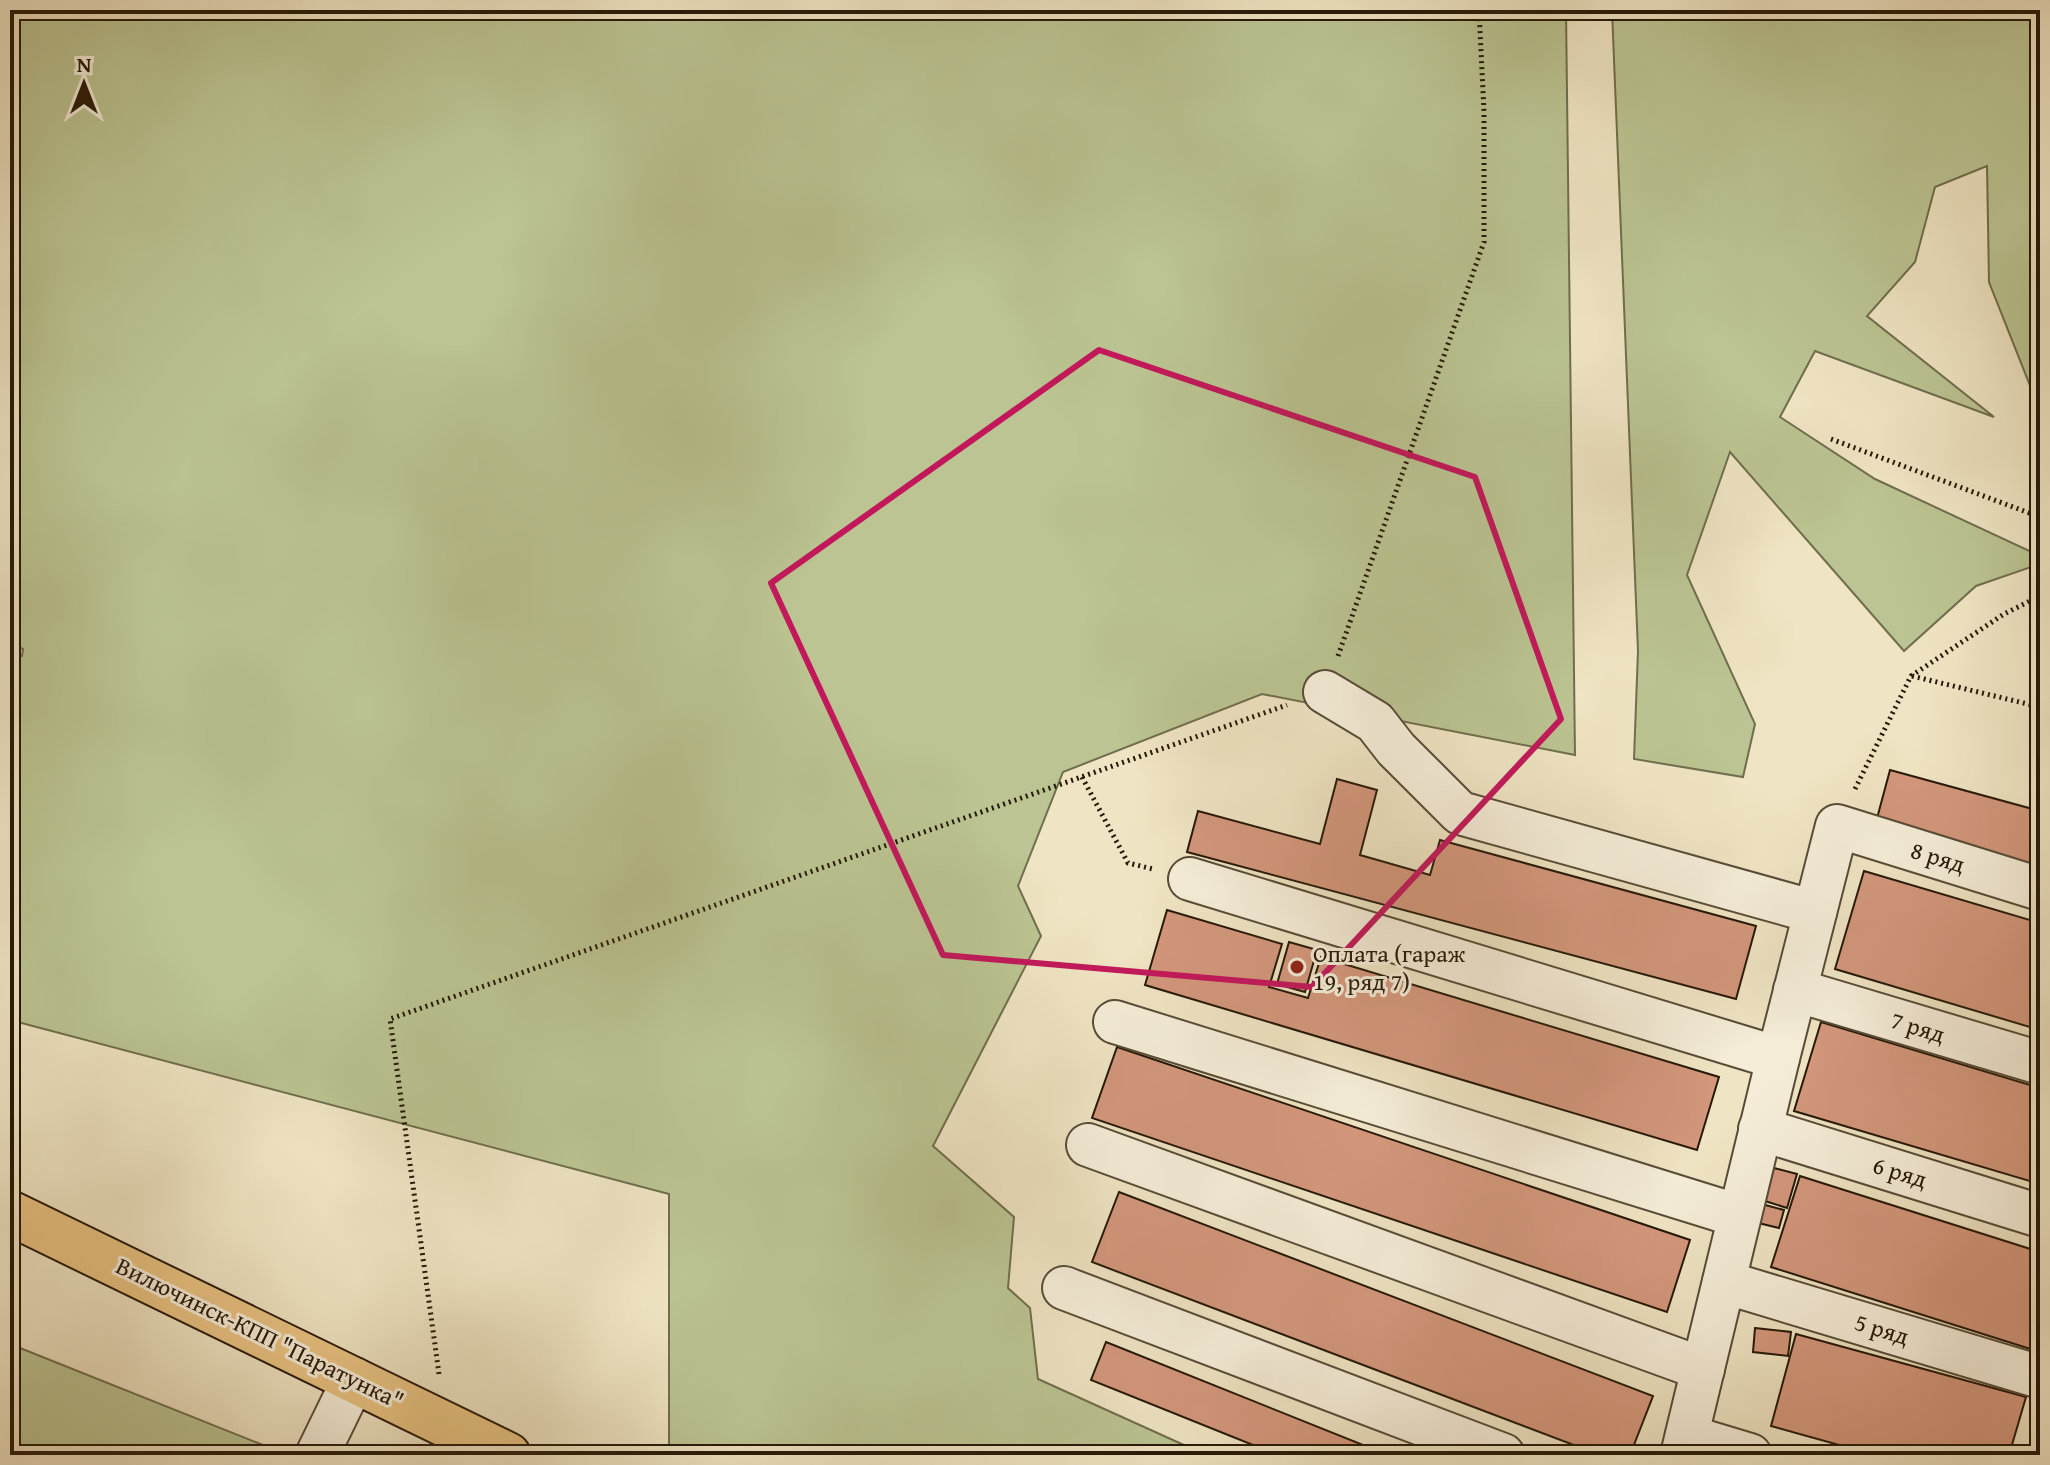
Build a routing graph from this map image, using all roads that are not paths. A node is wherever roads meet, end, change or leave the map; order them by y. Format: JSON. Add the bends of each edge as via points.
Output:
{"nodes":[{"id":1,"x":1325,"y":692,"type":"road end"},
{"id":2,"x":1190,"y":879,"type":"road end"},
{"id":3,"x":2040,"y":889,"type":"edge"},
{"id":4,"x":1815,"y":912,"type":"junction"},
{"id":5,"x":1795,"y":990,"type":"junction"},
{"id":6,"x":1115,"y":1022,"type":"dead end"},
{"id":7,"x":1778,"y":1058,"type":"junction"},
{"id":8,"x":2040,"y":1063,"type":"edge"},
{"id":9,"x":1760,"y":1129,"type":"junction"},
{"id":10,"x":1088,"y":1145,"type":"dead end"},
{"id":11,"x":10,"y":1213,"type":"edge"},
{"id":12,"x":1739,"y":1216,"type":"junction"},
{"id":13,"x":2040,"y":1216,"type":"edge"},
{"id":14,"x":1724,"y":1282,"type":"junction"},
{"id":15,"x":1064,"y":1288,"type":"dead end"},
{"id":16,"x":1703,"y":1369,"type":"junction"},
{"id":17,"x":2040,"y":1377,"type":"edge"},
{"id":18,"x":354,"y":1379,"type":"junction"},
{"id":19,"x":1684,"y":1446,"type":"edge"},
{"id":20,"x":317,"y":1455,"type":"edge"},
{"id":21,"x":508,"y":1455,"type":"edge"},
{"id":22,"x":1503,"y":1455,"type":"edge"},
{"id":23,"x":1750,"y":1455,"type":"edge"}],
"edges":[{"from":1,"to":4,"type":"street","via":[[1375,722],[1460,813]]},
{"from":2,"to":7,"type":"street"},
{"from":3,"to":4,"type":"street","name":"8 ряд","via":[[1837,826]]},
{"from":4,"to":5,"type":"street"},
{"from":5,"to":7,"type":"street"},
{"from":5,"to":8,"type":"street","name":"7 ряд"},
{"from":6,"to":12,"type":"street"},
{"from":7,"to":9,"type":"street"},
{"from":9,"to":12,"type":"street"},
{"from":9,"to":13,"type":"street","name":"6 ряд"},
{"from":10,"to":16,"type":"street"},
{"from":11,"to":18,"type":"main road","name":"Вилючинск-КПП \"Паратунка\""},
{"from":12,"to":14,"type":"street"},
{"from":14,"to":16,"type":"street"},
{"from":14,"to":17,"type":"street","name":"5 ряд"},
{"from":15,"to":22,"type":"street"},
{"from":16,"to":19,"type":"street"},
{"from":18,"to":20,"type":"street"},
{"from":18,"to":21,"type":"main road","name":"Вилючинск-КПП \"Паратунка\""},
{"from":19,"to":23,"type":"street"}]}
